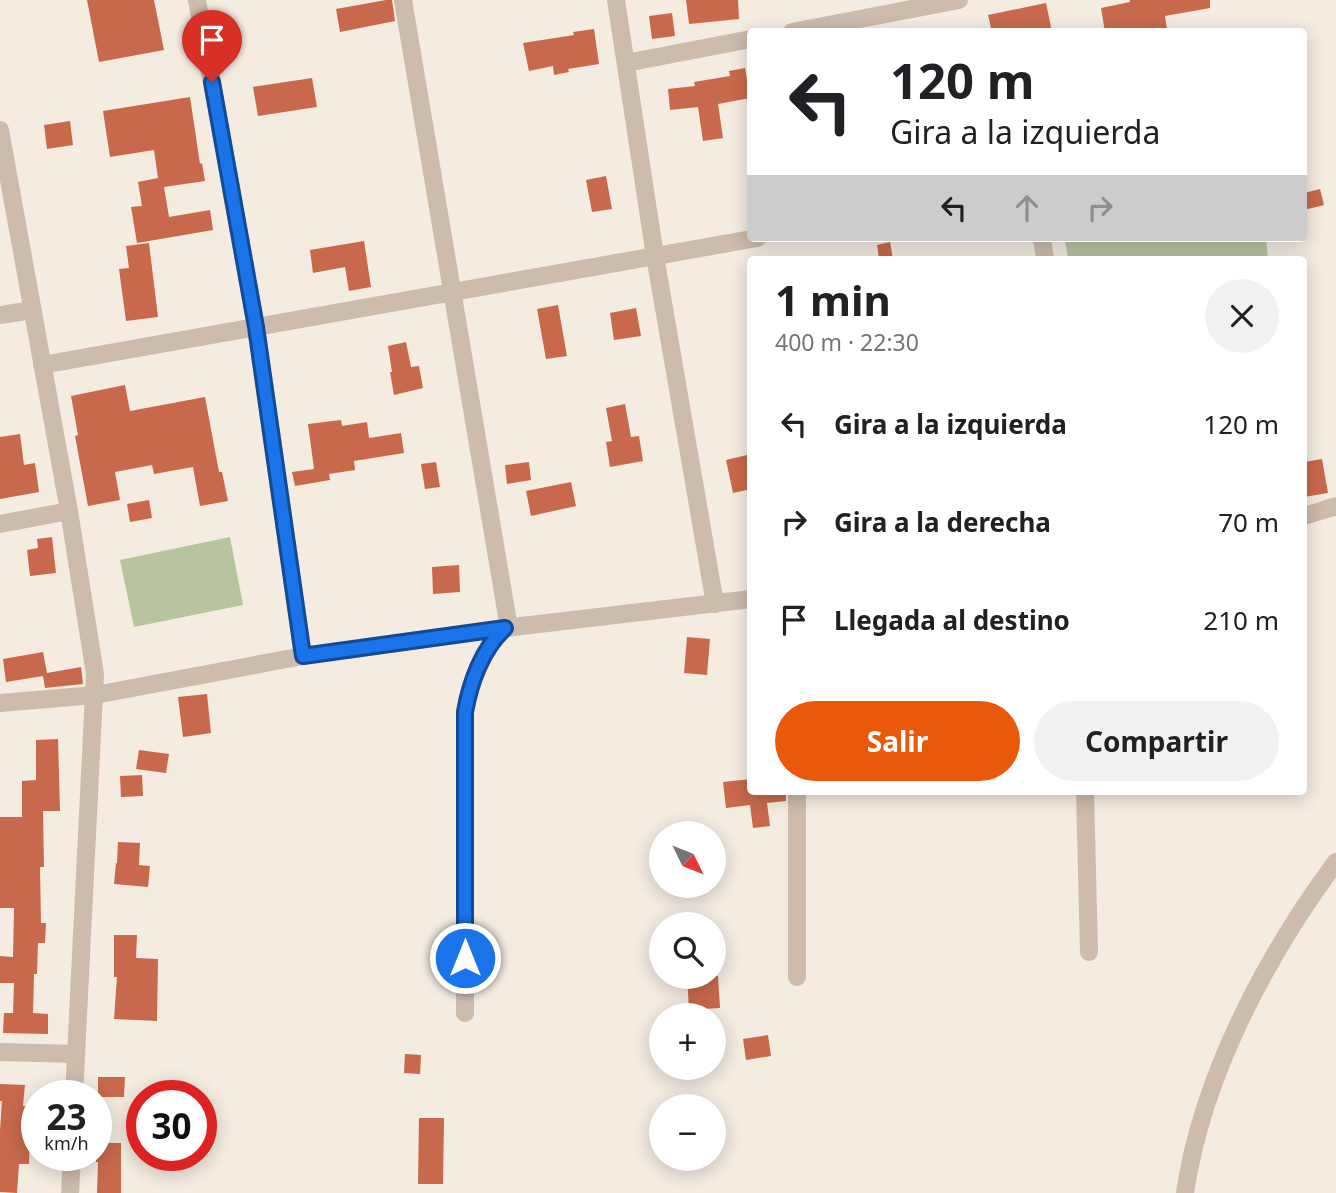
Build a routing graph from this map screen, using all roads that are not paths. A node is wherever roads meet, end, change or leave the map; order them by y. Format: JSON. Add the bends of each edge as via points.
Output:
{"nodes":[{"id":1,"x":197,"y":0,"type":"edge"},
{"id":2,"x":403,"y":0,"type":"edge"},
{"id":3,"x":616,"y":0,"type":"edge"},
{"id":4,"x":959,"y":0,"type":"edge"},
{"id":5,"x":931,"y":3,"type":"edge"},
{"id":6,"x":811,"y":28,"type":"edge"},
{"id":7,"x":747,"y":40,"type":"edge"},
{"id":8,"x":626,"y":63,"type":"junction"},
{"id":9,"x":0,"y":130,"type":"edge"},
{"id":10,"x":747,"y":240,"type":"edge"},
{"id":11,"x":655,"y":256,"type":"junction"},
{"id":12,"x":452,"y":292,"type":"junction"},
{"id":13,"x":32,"y":310,"type":"junction"},
{"id":14,"x":0,"y":315,"type":"edge"},
{"id":15,"x":256,"y":327,"type":"junction"},
{"id":16,"x":42,"y":365,"type":"junction"},
{"id":17,"x":1336,"y":506,"type":"edge"},
{"id":18,"x":69,"y":511,"type":"junction"},
{"id":19,"x":1307,"y":515,"type":"edge"},
{"id":20,"x":0,"y":524,"type":"edge"},
{"id":21,"x":747,"y":600,"type":"edge"},
{"id":22,"x":715,"y":604,"type":"junction"},
{"id":23,"x":507,"y":628,"type":"junction"},
{"id":24,"x":303,"y":656,"type":"junction"},
{"id":25,"x":95,"y":695,"type":"junction"},
{"id":26,"x":0,"y":703,"type":"edge"},
{"id":27,"x":797,"y":795,"type":"edge"},
{"id":28,"x":1085,"y":795,"type":"edge"},
{"id":29,"x":1336,"y":862,"type":"edge"},
{"id":30,"x":1089,"y":952,"type":"dead end"},
{"id":31,"x":797,"y":977,"type":"dead end"},
{"id":32,"x":465,"y":1013,"type":"dead end"},
{"id":33,"x":0,"y":1052,"type":"edge"},
{"id":34,"x":76,"y":1054,"type":"junction"},
{"id":35,"x":75,"y":1080,"type":"edge"},
{"id":36,"x":71,"y":1171,"type":"edge"},
{"id":37,"x":70,"y":1193,"type":"edge"},
{"id":38,"x":1185,"y":1193,"type":"edge"}],
"edges":[{"from":1,"to":15,"type":"street"},
{"from":2,"to":12,"type":"street"},
{"from":3,"to":8,"type":"street"},
{"from":4,"to":5,"type":"street"},
{"from":5,"to":6,"type":"street"},
{"from":7,"to":8,"type":"street"},
{"from":8,"to":11,"type":"street"},
{"from":9,"to":13,"type":"street"},
{"from":10,"to":11,"type":"street"},
{"from":11,"to":12,"type":"street"},
{"from":11,"to":22,"type":"street"},
{"from":12,"to":15,"type":"street"},
{"from":12,"to":23,"type":"street"},
{"from":13,"to":14,"type":"street"},
{"from":13,"to":16,"type":"street"},
{"from":15,"to":16,"type":"street"},
{"from":15,"to":24,"type":"street"},
{"from":16,"to":18,"type":"street"},
{"from":17,"to":19,"type":"street"},
{"from":18,"to":20,"type":"street"},
{"from":18,"to":25,"type":"street"},
{"from":21,"to":22,"type":"street"},
{"from":22,"to":23,"type":"street"},
{"from":23,"to":24,"type":"street"},
{"from":23,"to":32,"type":"street","via":[[496,636],[476,673],[465,712]]},
{"from":24,"to":25,"type":"street"},
{"from":25,"to":26,"type":"street"},
{"from":25,"to":34,"type":"street"},
{"from":27,"to":31,"type":"street"},
{"from":28,"to":30,"type":"street"},
{"from":29,"to":38,"type":"street","via":[[1244,1012],[1200,1127]]},
{"from":33,"to":34,"type":"street"},
{"from":34,"to":35,"type":"street"},
{"from":36,"to":37,"type":"street"}]}
